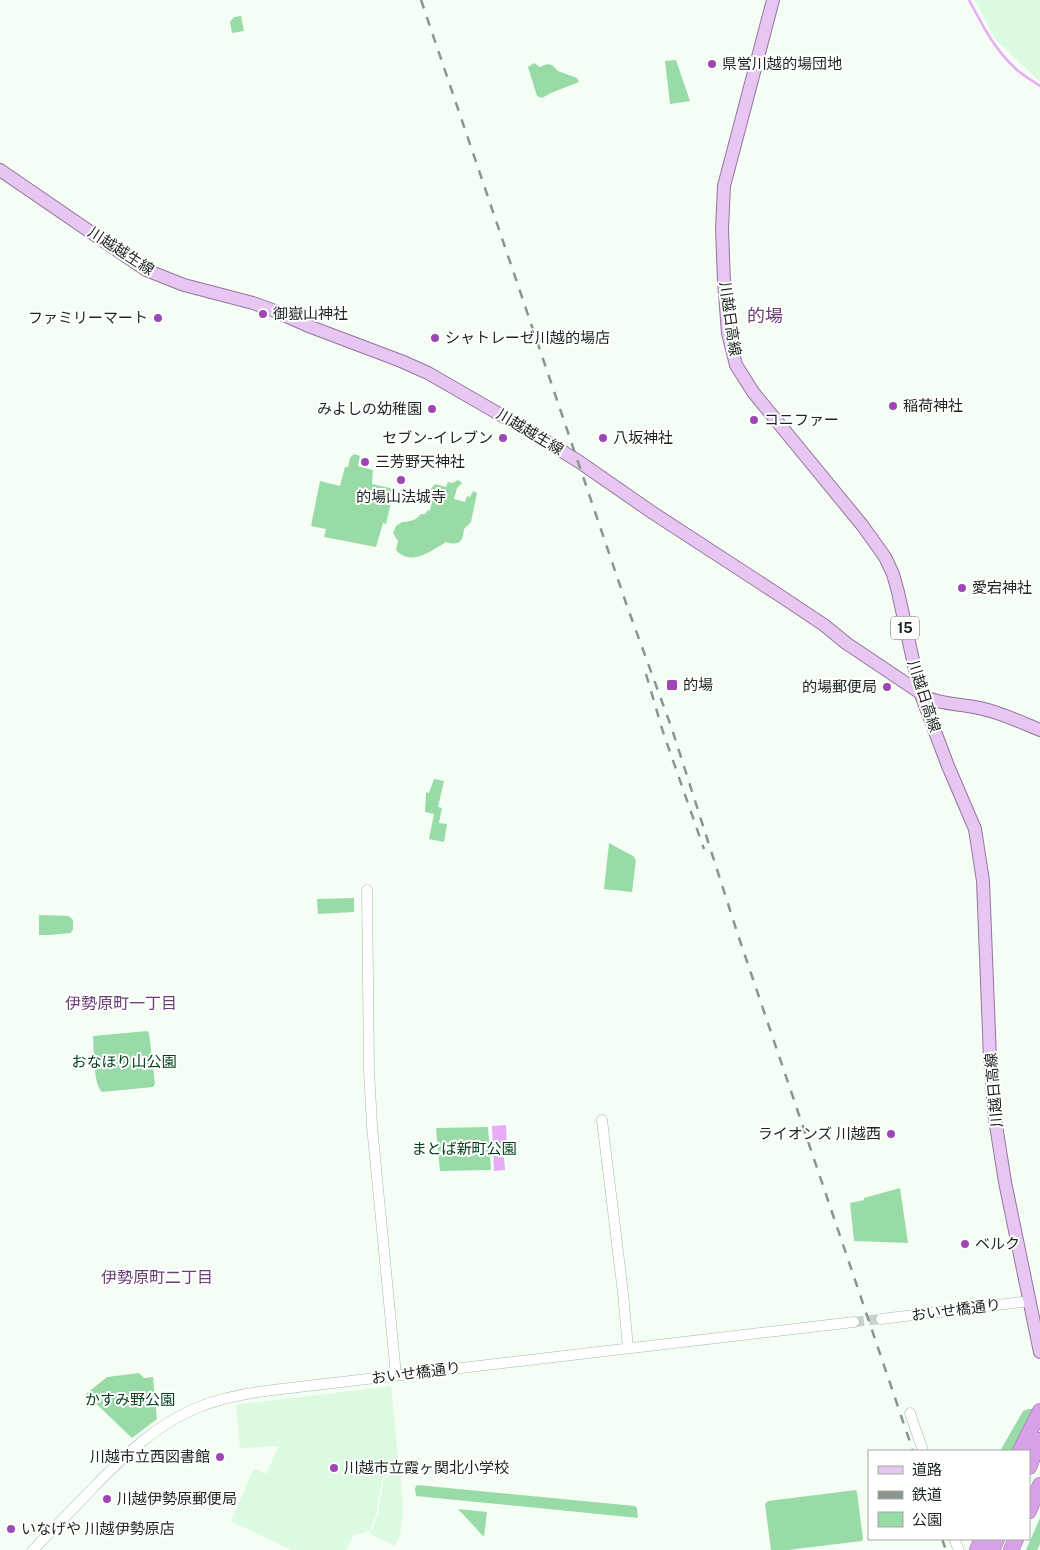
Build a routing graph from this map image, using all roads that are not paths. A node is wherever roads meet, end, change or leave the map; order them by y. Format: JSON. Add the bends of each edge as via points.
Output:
{"nodes":[{"id":1,"x":773,"y":0,"type":"edge"},
{"id":2,"x":0,"y":170,"type":"edge"},
{"id":3,"x":920,"y":692,"type":"junction"},
{"id":4,"x":1040,"y":730,"type":"edge"},
{"id":5,"x":367,"y":890,"type":"dead end"},
{"id":6,"x":602,"y":1120,"type":"dead end"},
{"id":7,"x":1030,"y":1301,"type":"junction"},
{"id":8,"x":882,"y":1319,"type":"tunnel mouth"},
{"id":9,"x":854,"y":1322,"type":"tunnel mouth"},
{"id":10,"x":628,"y":1348,"type":"junction"},
{"id":11,"x":1040,"y":1352,"type":"edge"},
{"id":12,"x":396,"y":1375,"type":"junction"},
{"id":13,"x":910,"y":1413,"type":"dead end"},
{"id":14,"x":1039,"y":1413,"type":"edge"},
{"id":15,"x":1040,"y":1440,"type":"edge"},
{"id":16,"x":923,"y":1450,"type":"edge"},
{"id":17,"x":1020,"y":1450,"type":"edge"},
{"id":18,"x":1030,"y":1465,"type":"edge"},
{"id":19,"x":1040,"y":1485,"type":"edge"},
{"id":20,"x":1040,"y":1498,"type":"edge"},
{"id":21,"x":1030,"y":1509,"type":"edge"},
{"id":22,"x":1030,"y":1516,"type":"edge"},
{"id":23,"x":32,"y":1550,"type":"edge"}],
"edges":[{"from":1,"to":3,"type":"main road","name":"川越日高線","number":"15","via":[[724,186],[722,242],[731,348],[736,365],[753,392],[885,557],[898,592]]},
{"from":2,"to":3,"type":"main road","name":"川越越生線","via":[[154,274],[275,311],[428,373],[578,461]]},
{"from":3,"to":4,"type":"main road","name":"川越越生線","via":[[938,702],[1000,714]]},
{"from":3,"to":7,"type":"main road","name":"川越日高線","number":"15","via":[[972,822],[978,845],[983,881],[995,1120]]},
{"from":5,"to":12,"type":"street","via":[[371,1117]]},
{"from":6,"to":10,"type":"street"},
{"from":7,"to":8,"type":"street","name":"おいせ橋通り"},
{"from":7,"to":11,"type":"main road","name":"川越日高線","number":"15"},
{"from":9,"to":10,"type":"street","name":"おいせ橋通り"},
{"from":10,"to":12,"type":"street","name":"おいせ橋通り"},
{"from":12,"to":23,"type":"street","name":"おいせ橋通り","via":[[245,1394],[214,1401],[187,1412],[159,1428],[129,1452]]},
{"from":13,"to":16,"type":"street"},
{"from":14,"to":17,"type":"highway"},
{"from":15,"to":18,"type":"highway"},
{"from":19,"to":21,"type":"highway"},
{"from":20,"to":22,"type":"highway"}]}
